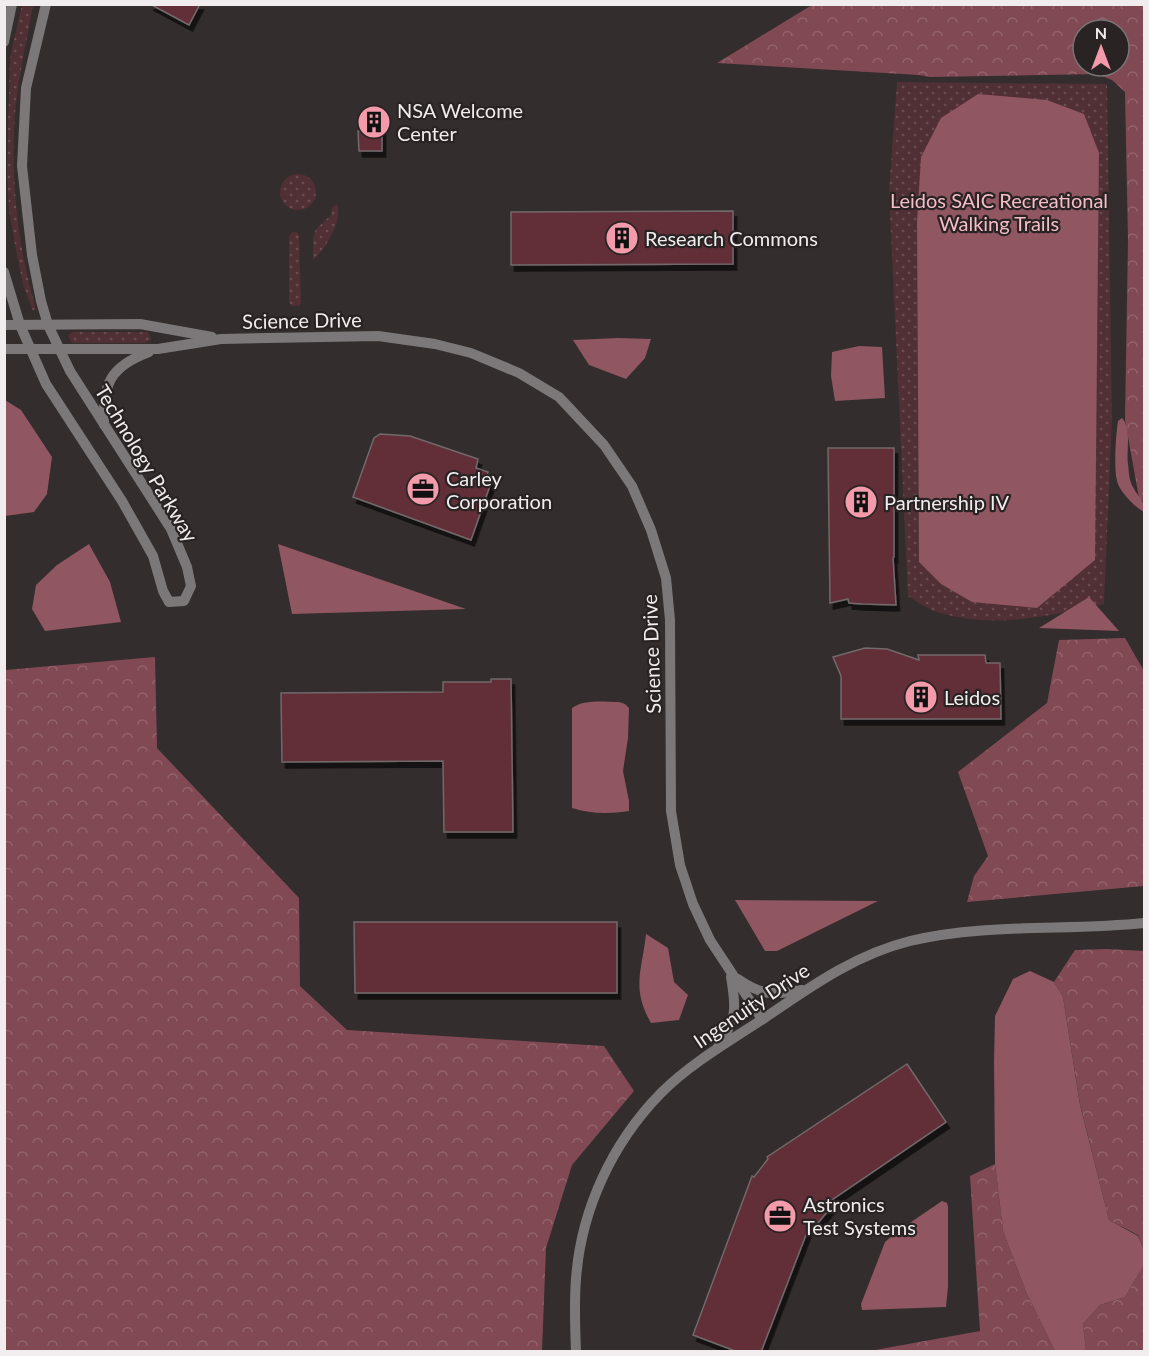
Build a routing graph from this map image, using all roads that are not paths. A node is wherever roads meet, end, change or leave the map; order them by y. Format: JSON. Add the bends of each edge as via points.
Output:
{"nodes":[{"id":1,"x":12,"y":4,"type":"edge"},
{"id":2,"x":46,"y":4,"type":"edge"},
{"id":3,"x":4,"y":42,"type":"edge"},
{"id":4,"x":4,"y":272,"type":"edge"},
{"id":5,"x":4,"y":325,"type":"edge"},
{"id":6,"x":20,"y":325,"type":"junction"},
{"id":7,"x":48,"y":325,"type":"junction"},
{"id":8,"x":221,"y":339,"type":"junction"},
{"id":9,"x":4,"y":349,"type":"edge"},
{"id":10,"x":31,"y":349,"type":"junction"},
{"id":11,"x":59,"y":349,"type":"junction"},
{"id":12,"x":158,"y":349,"type":"junction"},
{"id":13,"x":105,"y":425,"type":"junction"},
{"id":14,"x":1144,"y":923,"type":"edge"},
{"id":15,"x":730,"y":974,"type":"junction"},
{"id":16,"x":806,"y":989,"type":"junction"},
{"id":17,"x":762,"y":1019,"type":"junction"},
{"id":18,"x":716,"y":1050,"type":"junction"},
{"id":19,"x":576,"y":1352,"type":"edge"}],
"edges":[{"from":1,"to":3,"type":"street"},
{"from":2,"to":7,"type":"street","name":"Technology Parkway","via":[[26,88],[22,166],[32,255]]},
{"from":4,"to":6,"type":"street","name":"Technology Parkway"},
{"from":5,"to":6,"type":"street","name":"Science Drive"},
{"from":6,"to":7,"type":"street","name":"Science Drive"},
{"from":6,"to":10,"type":"street","name":"Technology Parkway"},
{"from":7,"to":8,"type":"street","name":"Science Drive","via":[[140,324]]},
{"from":7,"to":11,"type":"street","name":"Technology Parkway"},
{"from":8,"to":12,"type":"street","name":"Science Drive"},
{"from":8,"to":15,"type":"street","name":"Science Drive","via":[[378,336],[471,353],[519,373],[559,397],[604,445],[632,486],[666,578],[675,839],[697,913]]},
{"from":9,"to":10,"type":"street","name":"Science Drive"},
{"from":10,"to":11,"type":"street","name":"Science Drive"},
{"from":10,"to":13,"type":"street","name":"Technology Parkway","via":[[46,384],[153,556],[169,602],[184,601],[191,586],[171,530]]},
{"from":11,"to":12,"type":"street","name":"Science Drive"},
{"from":11,"to":13,"type":"street","name":"Technology Parkway"},
{"from":12,"to":13,"type":"street","via":[[131,359],[107,385]]},
{"from":14,"to":16,"type":"street","name":"Ingenuity Drive","via":[[987,931],[918,940],[871,954]]},
{"from":15,"to":16,"type":"street","via":[[766,994]]},
{"from":15,"to":17,"type":"street","name":"Science Drive"},
{"from":15,"to":18,"type":"street","via":[[735,1012]]},
{"from":16,"to":17,"type":"street","name":"Ingenuity Drive"},
{"from":17,"to":18,"type":"street","name":"Ingenuity Drive"},
{"from":18,"to":19,"type":"street","name":"Ingenuity Drive","via":[[661,1093],[638,1119],[599,1184],[579,1254],[574,1304]]}]}
